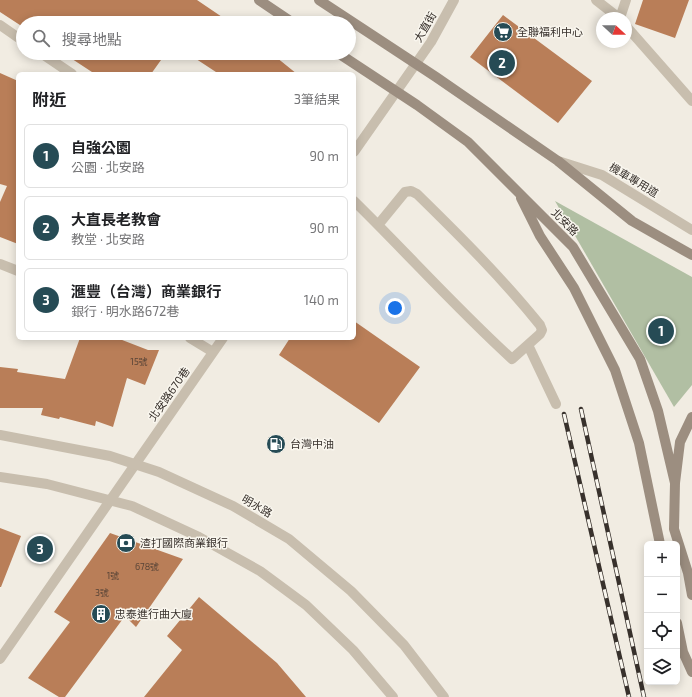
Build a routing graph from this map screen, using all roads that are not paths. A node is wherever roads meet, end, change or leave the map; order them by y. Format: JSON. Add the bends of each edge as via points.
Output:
{"nodes":[{"id":1,"x":259,"y":0,"type":"edge"},
{"id":2,"x":319,"y":0,"type":"edge"},
{"id":3,"x":454,"y":0,"type":"edge"},
{"id":4,"x":596,"y":0,"type":"edge"},
{"id":5,"x":626,"y":0,"type":"edge"},
{"id":6,"x":611,"y":12,"type":"edge"},
{"id":7,"x":621,"y":12,"type":"edge"},
{"id":8,"x":283,"y":16,"type":"edge"},
{"id":9,"x":343,"y":16,"type":"edge"},
{"id":10,"x":356,"y":24,"type":"edge"},
{"id":11,"x":0,"y":25,"type":"edge"},
{"id":12,"x":632,"y":33,"type":"edge"},
{"id":13,"x":16,"y":36,"type":"edge"},
{"id":14,"x":51,"y":60,"type":"edge"},
{"id":15,"x":349,"y":60,"type":"edge"},
{"id":16,"x":416,"y":64,"type":"junction"},
{"id":17,"x":69,"y":72,"type":"edge"},
{"id":18,"x":396,"y":91,"type":"junction"},
{"id":19,"x":692,"y":101,"type":"edge"},
{"id":20,"x":356,"y":149,"type":"edge"},
{"id":21,"x":558,"y":161,"type":"junction"},
{"id":22,"x":517,"y":189,"type":"junction"},
{"id":23,"x":356,"y":203,"type":"edge"},
{"id":24,"x":378,"y":225,"type":"junction"},
{"id":25,"x":692,"y":230,"type":"edge"},
{"id":26,"x":692,"y":255,"type":"edge"},
{"id":27,"x":0,"y":264,"type":"edge"},
{"id":28,"x":16,"y":270,"type":"edge"},
{"id":29,"x":193,"y":340,"type":"edge"},
{"id":30,"x":222,"y":340,"type":"edge"},
{"id":31,"x":528,"y":345,"type":"junction"},
{"id":32,"x":213,"y":352,"type":"junction"},
{"id":33,"x":556,"y":404,"type":"dead end"},
{"id":34,"x":692,"y":417,"type":"edge"},
{"id":35,"x":0,"y":435,"type":"edge"},
{"id":36,"x":136,"y":464,"type":"junction"},
{"id":37,"x":0,"y":477,"type":"edge"},
{"id":38,"x":675,"y":483,"type":"junction"},
{"id":39,"x":111,"y":500,"type":"junction"},
{"id":40,"x":659,"y":541,"type":"edge"},
{"id":41,"x":690,"y":576,"type":"edge"},
{"id":42,"x":692,"y":595,"type":"edge"},
{"id":43,"x":680,"y":638,"type":"edge"},
{"id":44,"x":0,"y":659,"type":"edge"},
{"id":45,"x":692,"y":672,"type":"edge"},
{"id":46,"x":393,"y":697,"type":"edge"},
{"id":47,"x":444,"y":697,"type":"edge"}],
"edges":[{"from":1,"to":8,"type":"main road"},
{"from":2,"to":9,"type":"main road"},
{"from":3,"to":16,"type":"street","name":"大直街"},
{"from":4,"to":6,"type":"street"},
{"from":5,"to":7,"type":"street"},
{"from":10,"to":16,"type":"main road"},
{"from":11,"to":13,"type":"street"},
{"from":12,"to":19,"type":"street"},
{"from":14,"to":17,"type":"street"},
{"from":15,"to":18,"type":"main road","name":"北安路"},
{"from":16,"to":18,"type":"street"},
{"from":16,"to":21,"type":"main road"},
{"from":18,"to":20,"type":"street"},
{"from":18,"to":22,"type":"main road","name":"北安路","via":[[468,142]]},
{"from":21,"to":25,"type":"street","name":"機車專用道","via":[[602,174]]},
{"from":21,"to":26,"type":"main road","via":[[632,221]]},
{"from":22,"to":38,"type":"main road","name":"北安路","via":[[573,247],[640,359],[658,411]]},
{"from":22,"to":40,"type":"main road","via":[[540,236],[574,288],[615,370],[639,443]]},
{"from":23,"to":24,"type":"street"},
{"from":24,"to":31,"type":"street","via":[[512,359]]},
{"from":24,"to":31,"type":"street","via":[[405,192],[417,194],[494,271],[540,325],[540,334]]},
{"from":27,"to":28,"type":"street"},
{"from":29,"to":32,"type":"street"},
{"from":30,"to":32,"type":"street","name":"北安路670巷"},
{"from":31,"to":33,"type":"street"},
{"from":32,"to":36,"type":"street","name":"北安路670巷"},
{"from":34,"to":38,"type":"main road","name":"北安路","via":[[680,442]]},
{"from":35,"to":36,"type":"street","name":"明水路","via":[[76,448]]},
{"from":36,"to":39,"type":"street","name":"北安路670巷"},
{"from":36,"to":47,"type":"street","name":"明水路","via":[[233,506],[289,539],[351,591],[404,645]]},
{"from":37,"to":39,"type":"street","via":[[47,484]]},
{"from":38,"to":41,"type":"main road","name":"北安路","via":[[674,529]]},
{"from":39,"to":44,"type":"street","name":"北安路670巷"},
{"from":39,"to":46,"type":"street","via":[[132,506],[199,537],[260,571],[306,605],[353,650]]},
{"from":41,"to":42,"type":"main road","name":"北安路"},
{"from":43,"to":45,"type":"main road"}]}
